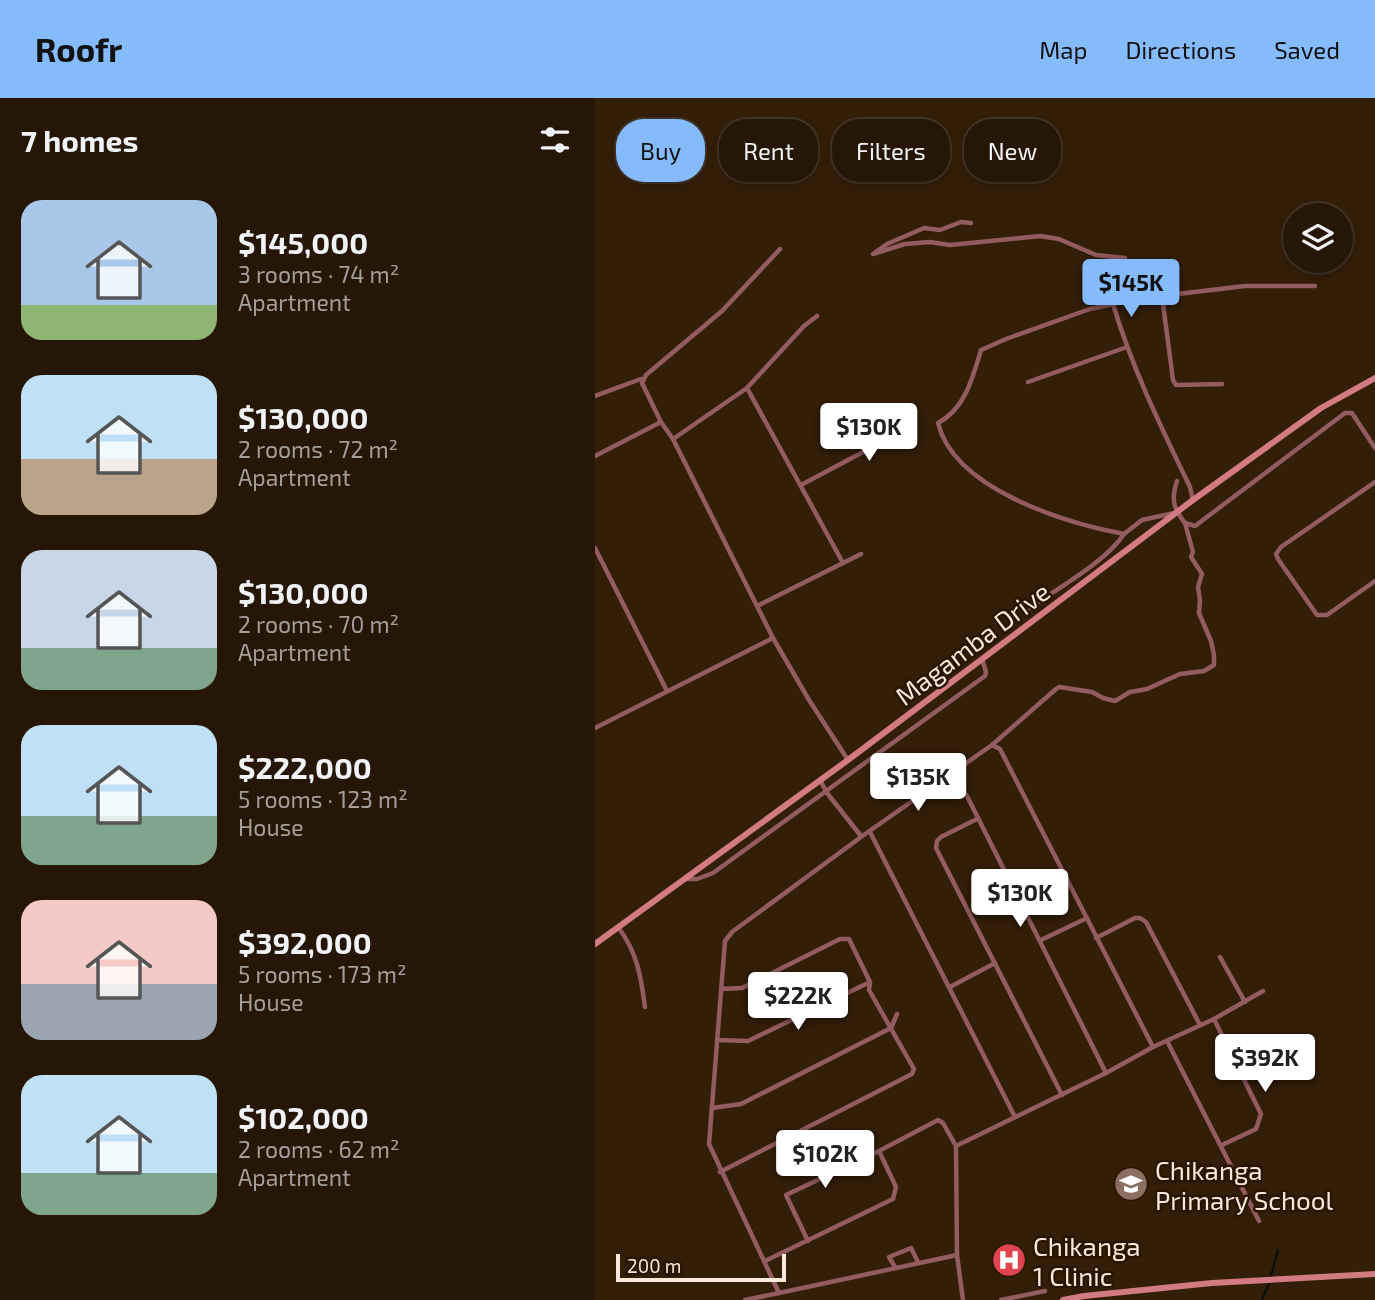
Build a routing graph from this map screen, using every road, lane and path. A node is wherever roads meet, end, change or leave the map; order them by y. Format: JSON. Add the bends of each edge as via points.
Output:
{"nodes":[{"id":1,"x":971,"y":223,"type":"dead end"},
{"id":2,"x":780,"y":249,"type":"dead end"},
{"id":3,"x":1125,"y":258,"type":"dead end"},
{"id":4,"x":1315,"y":286,"type":"dead end"},
{"id":5,"x":1162,"y":296,"type":"junction"},
{"id":6,"x":1113,"y":304,"type":"junction"},
{"id":7,"x":817,"y":316,"type":"dead end"},
{"id":8,"x":1127,"y":347,"type":"junction"},
{"id":9,"x":1375,"y":378,"type":"edge"},
{"id":10,"x":642,"y":379,"type":"junction"},
{"id":11,"x":1028,"y":382,"type":"dead end"},
{"id":12,"x":1222,"y":384,"type":"dead end"},
{"id":13,"x":747,"y":388,"type":"junction"},
{"id":14,"x":595,"y":396,"type":"edge"},
{"id":15,"x":842,"y":408,"type":"dead end"},
{"id":16,"x":661,"y":422,"type":"junction"},
{"id":17,"x":673,"y":439,"type":"junction"},
{"id":18,"x":1375,"y":448,"type":"edge"},
{"id":19,"x":595,"y":456,"type":"edge"},
{"id":20,"x":1177,"y":481,"type":"dead end"},
{"id":21,"x":1375,"y":482,"type":"edge"},
{"id":22,"x":801,"y":485,"type":"junction"},
{"id":23,"x":1193,"y":500,"type":"junction"},
{"id":24,"x":1177,"y":512,"type":"junction"},
{"id":25,"x":1185,"y":523,"type":"junction"},
{"id":26,"x":1124,"y":534,"type":"junction"},
{"id":27,"x":595,"y":548,"type":"edge"},
{"id":28,"x":861,"y":554,"type":"dead end"},
{"id":29,"x":843,"y":563,"type":"junction"},
{"id":30,"x":1375,"y":581,"type":"edge"},
{"id":31,"x":757,"y":606,"type":"junction"},
{"id":32,"x":1030,"y":608,"type":"dead end"},
{"id":33,"x":773,"y":638,"type":"junction"},
{"id":34,"x":982,"y":659,"type":"junction"},
{"id":35,"x":667,"y":691,"type":"junction"},
{"id":36,"x":595,"y":728,"type":"edge"},
{"id":37,"x":992,"y":746,"type":"junction"},
{"id":38,"x":848,"y":760,"type":"junction"},
{"id":39,"x":951,"y":774,"type":"junction"},
{"id":40,"x":820,"y":780,"type":"junction"},
{"id":41,"x":827,"y":793,"type":"junction"},
{"id":42,"x":977,"y":819,"type":"junction"},
{"id":43,"x":870,"y":832,"type":"junction"},
{"id":44,"x":861,"y":836,"type":"junction"},
{"id":45,"x":684,"y":879,"type":"junction"},
{"id":46,"x":1087,"y":918,"type":"junction"},
{"id":47,"x":618,"y":926,"type":"junction"},
{"id":48,"x":1096,"y":938,"type":"junction"},
{"id":49,"x":1041,"y":940,"type":"junction"},
{"id":50,"x":595,"y":944,"type":"edge"},
{"id":51,"x":1220,"y":957,"type":"dead end"},
{"id":52,"x":996,"y":962,"type":"junction"},
{"id":53,"x":870,"y":982,"type":"junction"},
{"id":54,"x":950,"y":987,"type":"junction"},
{"id":55,"x":721,"y":989,"type":"junction"},
{"id":56,"x":1263,"y":990,"type":"dead end"},
{"id":57,"x":1245,"y":1002,"type":"junction"},
{"id":58,"x":645,"y":1007,"type":"dead end"},
{"id":59,"x":897,"y":1014,"type":"dead end"},
{"id":60,"x":1214,"y":1019,"type":"junction"},
{"id":61,"x":1199,"y":1025,"type":"junction"},
{"id":62,"x":891,"y":1028,"type":"junction"},
{"id":63,"x":717,"y":1040,"type":"junction"},
{"id":64,"x":1167,"y":1041,"type":"junction"},
{"id":65,"x":1153,"y":1047,"type":"junction"},
{"id":66,"x":1106,"y":1073,"type":"junction"},
{"id":67,"x":1062,"y":1095,"type":"junction"},
{"id":68,"x":712,"y":1108,"type":"junction"},
{"id":69,"x":1014,"y":1116,"type":"junction"},
{"id":70,"x":1222,"y":1145,"type":"junction"},
{"id":71,"x":955,"y":1146,"type":"junction"},
{"id":72,"x":879,"y":1151,"type":"junction"},
{"id":73,"x":720,"y":1172,"type":"junction"},
{"id":74,"x":1259,"y":1220,"type":"dead end"},
{"id":75,"x":808,"y":1241,"type":"junction"},
{"id":76,"x":957,"y":1255,"type":"junction"},
{"id":77,"x":765,"y":1261,"type":"junction"},
{"id":78,"x":918,"y":1262,"type":"junction"},
{"id":79,"x":895,"y":1267,"type":"junction"},
{"id":80,"x":1375,"y":1274,"type":"edge"},
{"id":81,"x":1045,"y":1292,"type":"dead end"},
{"id":82,"x":779,"y":1293,"type":"junction"},
{"id":83,"x":1084,"y":1298,"type":"edge"},
{"id":84,"x":745,"y":1300,"type":"edge"},
{"id":85,"x":963,"y":1300,"type":"edge"},
{"id":86,"x":1001,"y":1300,"type":"edge"},
{"id":87,"x":1063,"y":1300,"type":"edge"}],
"edges":[{"from":1,"to":3,"type":"street","via":[[940,230],[924,228],[873,254],[905,244],[950,245],[1040,236],[1096,255]]},
{"from":2,"to":10,"type":"street","via":[[722,311]]},
{"from":4,"to":5,"type":"street","via":[[1245,286]]},
{"from":5,"to":6,"type":"street"},
{"from":5,"to":12,"type":"street","via":[[1176,385]]},
{"from":6,"to":8,"type":"street"},
{"from":6,"to":26,"type":"street","via":[[981,350],[959,405],[938,423],[949,450],[982,480],[1015,500]]},
{"from":7,"to":13,"type":"street"},
{"from":8,"to":11,"type":"street"},
{"from":8,"to":23,"type":"street"},
{"from":9,"to":23,"type":"street","name":"Magamba Drive","via":[[1321,408]]},
{"from":10,"to":14,"type":"street"},
{"from":10,"to":16,"type":"street"},
{"from":13,"to":17,"type":"street"},
{"from":13,"to":22,"type":"street"},
{"from":15,"to":22,"type":"street","via":[[865,451]]},
{"from":16,"to":17,"type":"street"},
{"from":16,"to":19,"type":"street"},
{"from":17,"to":31,"type":"street"},
{"from":18,"to":25,"type":"street","via":[[1352,413],[1345,413],[1195,526]]},
{"from":20,"to":24,"type":"street","via":[[1173,498]]},
{"from":21,"to":30,"type":"street","via":[[1276,554],[1317,615],[1327,615]]},
{"from":22,"to":29,"type":"street"},
{"from":23,"to":24,"type":"street","name":"Magamba Drive"},
{"from":24,"to":25,"type":"street"},
{"from":24,"to":26,"type":"street","via":[[1142,520]]},
{"from":24,"to":34,"type":"street","name":"Magamba Drive"},
{"from":25,"to":37,"type":"street","via":[[1192,557],[1202,573],[1199,613],[1211,641],[1214,665],[1129,691],[1115,701],[1092,691],[1059,687]]},
{"from":26,"to":32,"type":"street","via":[[1088,567]]},
{"from":27,"to":35,"type":"street"},
{"from":28,"to":29,"type":"street"},
{"from":29,"to":31,"type":"street"},
{"from":31,"to":33,"type":"street"},
{"from":33,"to":35,"type":"street"},
{"from":33,"to":38,"type":"street"},
{"from":34,"to":38,"type":"street","name":"Magamba Drive"},
{"from":34,"to":41,"type":"street","via":[[985,676]]},
{"from":35,"to":36,"type":"street"},
{"from":37,"to":39,"type":"street"},
{"from":37,"to":46,"type":"street","via":[[1000,749]]},
{"from":38,"to":40,"type":"street","name":"Magamba Drive"},
{"from":39,"to":42,"type":"street"},
{"from":39,"to":43,"type":"street"},
{"from":40,"to":41,"type":"street"},
{"from":40,"to":45,"type":"street","name":"Magamba Drive"},
{"from":41,"to":44,"type":"street"},
{"from":41,"to":45,"type":"street","via":[[713,873]]},
{"from":42,"to":49,"type":"street"},
{"from":42,"to":52,"type":"street","via":[[941,836],[936,848]]},
{"from":43,"to":44,"type":"street"},
{"from":43,"to":54,"type":"street"},
{"from":44,"to":55,"type":"street","via":[[733,932],[725,941]]},
{"from":45,"to":47,"type":"street","name":"Magamba Drive"},
{"from":46,"to":48,"type":"street"},
{"from":46,"to":49,"type":"street"},
{"from":47,"to":50,"type":"street","name":"Magamba Drive"},
{"from":47,"to":58,"type":"street","via":[[640,968]]},
{"from":48,"to":61,"type":"street","via":[[1135,918],[1146,922]]},
{"from":48,"to":65,"type":"street"},
{"from":49,"to":66,"type":"street"},
{"from":51,"to":57,"type":"street"},
{"from":52,"to":54,"type":"street"},
{"from":52,"to":67,"type":"street"},
{"from":53,"to":55,"type":"street","via":[[849,939],[844,938],[742,988]]},
{"from":53,"to":62,"type":"street","via":[[869,990]]},
{"from":53,"to":63,"type":"street","via":[[748,1041]]},
{"from":54,"to":69,"type":"street"},
{"from":55,"to":63,"type":"street"},
{"from":56,"to":57,"type":"street"},
{"from":57,"to":60,"type":"street"},
{"from":59,"to":62,"type":"street"},
{"from":60,"to":61,"type":"street"},
{"from":60,"to":70,"type":"street","via":[[1261,1114],[1256,1129]]},
{"from":61,"to":64,"type":"street"},
{"from":62,"to":68,"type":"street","via":[[741,1104]]},
{"from":62,"to":73,"type":"street","via":[[912,1065],[912,1074]]},
{"from":63,"to":68,"type":"street"},
{"from":64,"to":65,"type":"street"},
{"from":64,"to":70,"type":"street"},
{"from":65,"to":66,"type":"street"},
{"from":66,"to":67,"type":"street"},
{"from":67,"to":69,"type":"street"},
{"from":68,"to":73,"type":"street","via":[[709,1144]]},
{"from":69,"to":71,"type":"street"},
{"from":70,"to":74,"type":"street"},
{"from":71,"to":72,"type":"street","via":[[938,1120]]},
{"from":71,"to":76,"type":"street"},
{"from":72,"to":75,"type":"street","via":[[896,1187],[893,1199]]},
{"from":72,"to":75,"type":"street","via":[[787,1193]]},
{"from":73,"to":77,"type":"street"},
{"from":75,"to":77,"type":"street"},
{"from":76,"to":78,"type":"street"},
{"from":76,"to":85,"type":"street"},
{"from":77,"to":82,"type":"street"},
{"from":78,"to":79,"type":"street"},
{"from":78,"to":79,"type":"street","via":[[911,1248],[889,1257]]},
{"from":79,"to":82,"type":"street"},
{"from":80,"to":83,"type":"street","via":[[1205,1284]]},
{"from":81,"to":86,"type":"street"},
{"from":82,"to":84,"type":"street"},
{"from":83,"to":87,"type":"street"}]}
